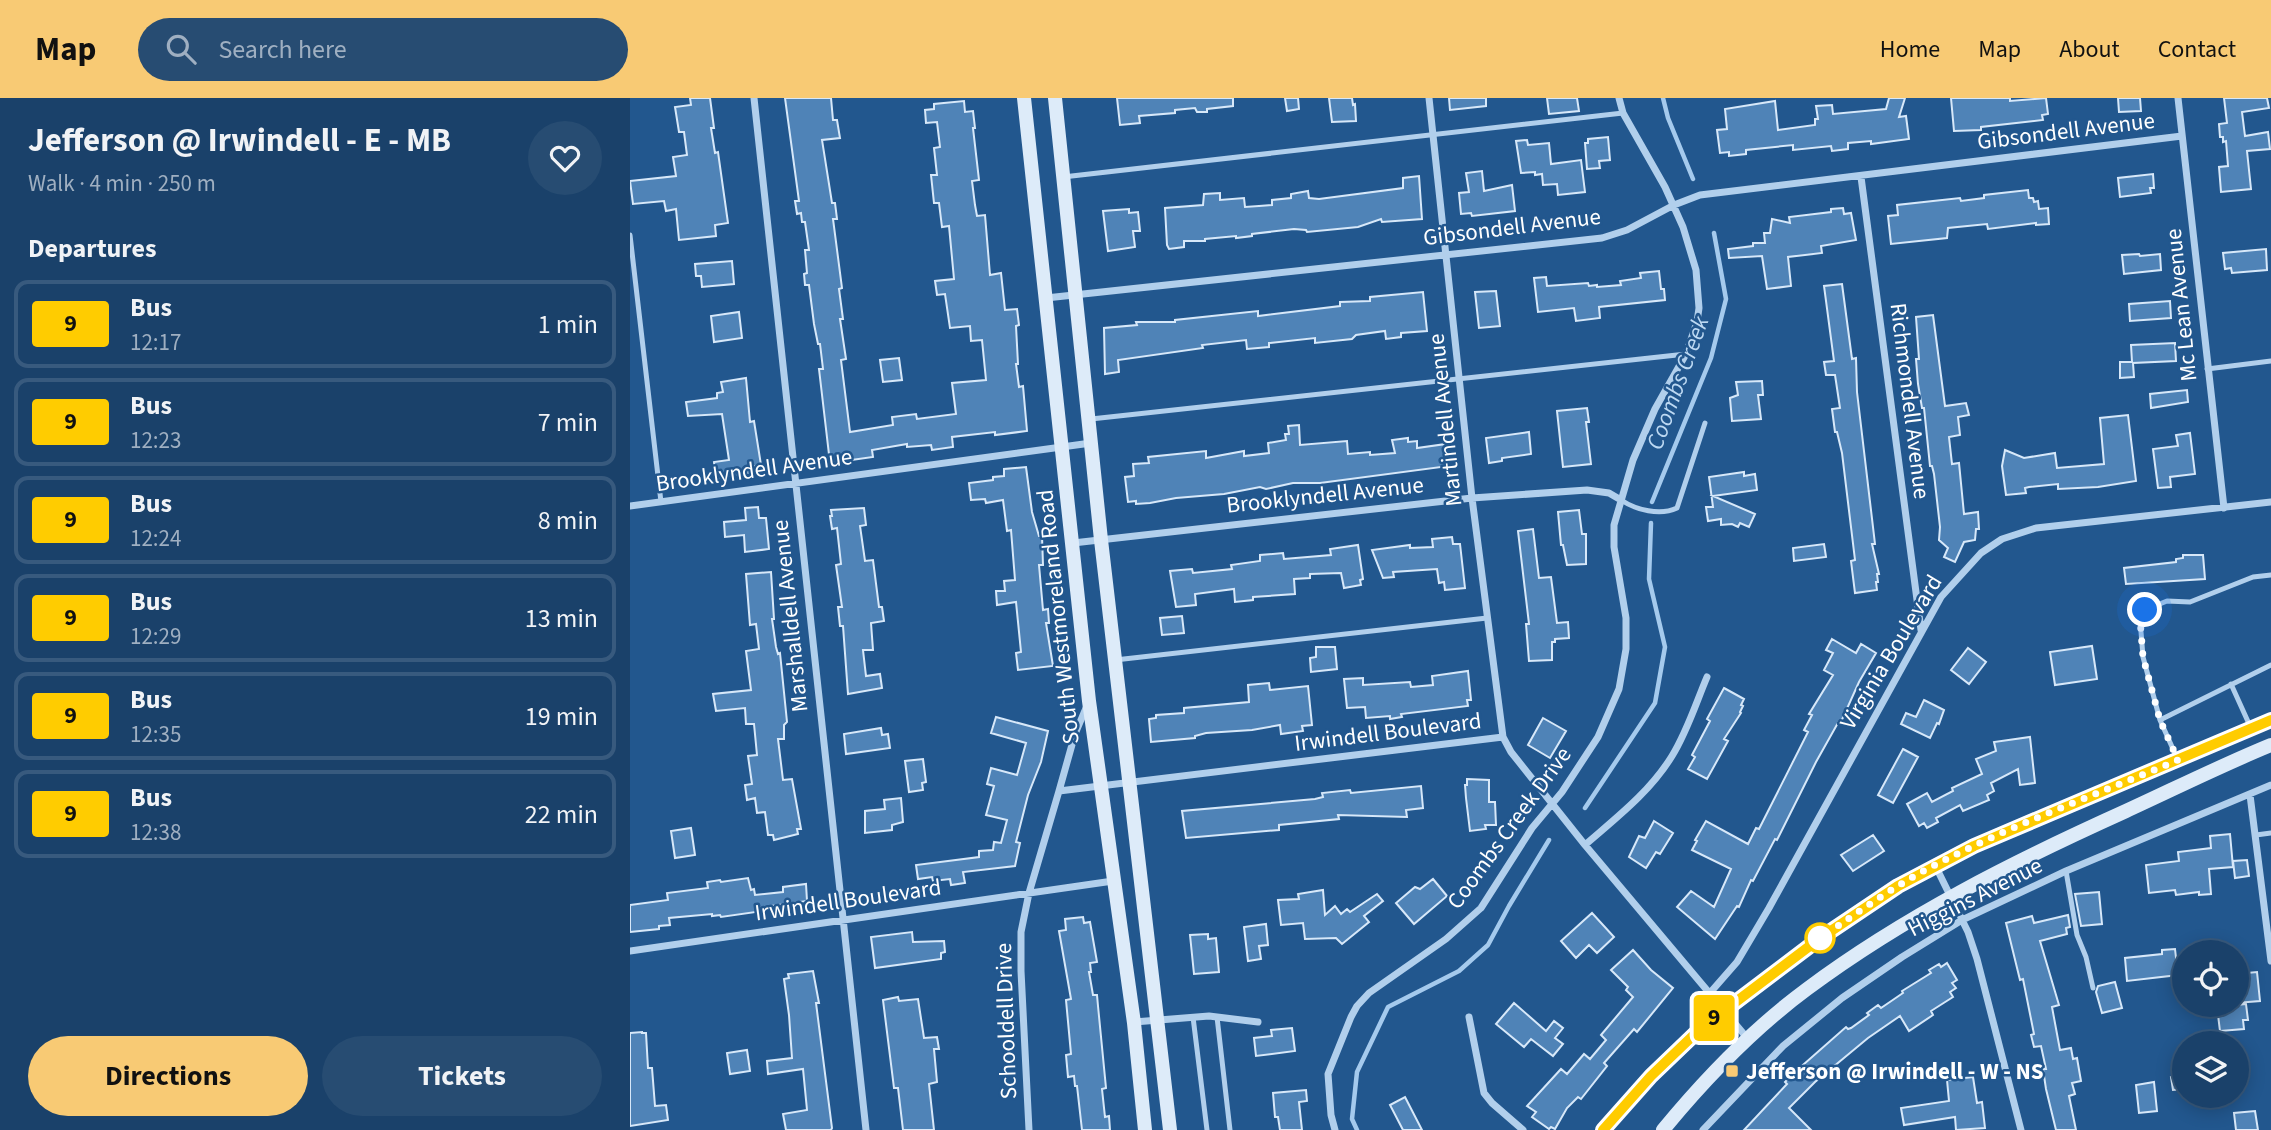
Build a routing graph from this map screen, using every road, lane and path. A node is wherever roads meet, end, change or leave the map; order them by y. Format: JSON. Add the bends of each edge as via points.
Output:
{"nodes":[{"id":1,"x":754,"y":98,"type":"edge"},
{"id":2,"x":1024,"y":98,"type":"edge"},
{"id":3,"x":1055,"y":98,"type":"edge"},
{"id":4,"x":1429,"y":98,"type":"edge"},
{"id":5,"x":1619,"y":98,"type":"edge"},
{"id":6,"x":2178,"y":98,"type":"edge"},
{"id":7,"x":1623,"y":113,"type":"junction"},
{"id":8,"x":1434,"y":136,"type":"junction"},
{"id":9,"x":2182,"y":136,"type":"junction"},
{"id":10,"x":1063,"y":177,"type":"junction"},
{"id":11,"x":1861,"y":177,"type":"junction"},
{"id":12,"x":1674,"y":205,"type":"junction"},
{"id":13,"x":630,"y":235,"type":"edge"},
{"id":14,"x":1447,"y":255,"type":"junction"},
{"id":15,"x":1076,"y":294,"type":"junction"},
{"id":16,"x":1046,"y":298,"type":"junction"},
{"id":17,"x":1686,"y":354,"type":"junction"},
{"id":18,"x":2271,"y":361,"type":"edge"},
{"id":19,"x":2207,"y":369,"type":"junction"},
{"id":20,"x":1460,"y":379,"type":"junction"},
{"id":21,"x":1088,"y":419,"type":"junction"},
{"id":22,"x":1705,"y":423,"type":"dead end"},
{"id":23,"x":1091,"y":443,"type":"junction"},
{"id":24,"x":1062,"y":447,"type":"junction"},
{"id":25,"x":794,"y":484,"type":"junction"},
{"id":26,"x":1472,"y":498,"type":"junction"},
{"id":27,"x":1621,"y":500,"type":"junction"},
{"id":28,"x":661,"y":502,"type":"junction"},
{"id":29,"x":2271,"y":502,"type":"edge"},
{"id":30,"x":630,"y":506,"type":"edge"},
{"id":31,"x":2224,"y":508,"type":"junction"},
{"id":32,"x":1101,"y":540,"type":"junction"},
{"id":33,"x":1073,"y":543,"type":"junction"},
{"id":34,"x":2271,"y":575,"type":"edge"},
{"id":35,"x":1487,"y":618,"type":"junction"},
{"id":36,"x":1921,"y":630,"type":"junction"},
{"id":37,"x":1115,"y":660,"type":"junction"},
{"id":38,"x":2271,"y":665,"type":"edge"},
{"id":39,"x":1707,"y":677,"type":"dead end"},
{"id":40,"x":2231,"y":684,"type":"junction"},
{"id":41,"x":1089,"y":701,"type":"junction"},
{"id":42,"x":2160,"y":720,"type":"junction"},
{"id":43,"x":2271,"y":720,"type":"edge"},
{"id":44,"x":2252,"y":728,"type":"junction"},
{"id":45,"x":1503,"y":737,"type":"junction"},
{"id":46,"x":2266,"y":747,"type":"edge"},
{"id":47,"x":2178,"y":760,"type":"junction"},
{"id":48,"x":1130,"y":783,"type":"junction"},
{"id":49,"x":2122,"y":784,"type":"junction"},
{"id":50,"x":2271,"y":785,"type":"edge"},
{"id":51,"x":1100,"y":786,"type":"junction"},
{"id":52,"x":1059,"y":790,"type":"junction"},
{"id":53,"x":2250,"y":795,"type":"junction"},
{"id":54,"x":1552,"y":804,"type":"junction"},
{"id":55,"x":2133,"y":807,"type":"junction"},
{"id":56,"x":2271,"y":833,"type":"edge"},
{"id":57,"x":2256,"y":835,"type":"junction"},
{"id":58,"x":1585,"y":845,"type":"junction"},
{"id":59,"x":1935,"y":865,"type":"junction"},
{"id":60,"x":2066,"y":872,"type":"junction"},
{"id":61,"x":1113,"y":881,"type":"junction"},
{"id":62,"x":1029,"y":893,"type":"junction"},
{"id":63,"x":1951,"y":897,"type":"junction"},
{"id":64,"x":2268,"y":908,"type":"edge"},
{"id":65,"x":843,"y":920,"type":"junction"},
{"id":66,"x":1962,"y":920,"type":"junction"},
{"id":67,"x":630,"y":951,"type":"edge"},
{"id":68,"x":2271,"y":961,"type":"edge"},
{"id":69,"x":2093,"y":988,"type":"dead end"},
{"id":70,"x":1709,"y":994,"type":"junction"},
{"id":71,"x":1723,"y":1010,"type":"junction"},
{"id":72,"x":1193,"y":1017,"type":"junction"},
{"id":73,"x":1217,"y":1017,"type":"junction"},
{"id":74,"x":1469,"y":1017,"type":"dead end"},
{"id":75,"x":1158,"y":1020,"type":"junction"},
{"id":76,"x":1258,"y":1022,"type":"dead end"},
{"id":77,"x":1134,"y":1023,"type":"junction"},
{"id":78,"x":1748,"y":1039,"type":"junction"},
{"id":79,"x":866,"y":1130,"type":"edge"},
{"id":80,"x":1029,"y":1130,"type":"edge"},
{"id":81,"x":1144,"y":1130,"type":"edge"},
{"id":82,"x":1170,"y":1130,"type":"edge"},
{"id":83,"x":1207,"y":1130,"type":"edge"},
{"id":84,"x":1230,"y":1130,"type":"edge"},
{"id":85,"x":1335,"y":1130,"type":"edge"},
{"id":86,"x":1523,"y":1130,"type":"edge"},
{"id":87,"x":1603,"y":1130,"type":"edge"},
{"id":88,"x":1663,"y":1130,"type":"edge"},
{"id":89,"x":1703,"y":1130,"type":"edge"},
{"id":90,"x":2021,"y":1130,"type":"edge"}],
"edges":[{"from":1,"to":25,"type":"street","name":"Marshalldell Avenue"},
{"from":2,"to":16,"type":"main road","name":"South Westmoreland Road"},
{"from":3,"to":10,"type":"main road"},
{"from":4,"to":8,"type":"street","name":"Martindell Avenue"},
{"from":5,"to":7,"type":"street","name":"Coombs Creek Drive"},
{"from":6,"to":9,"type":"street","name":"Mc Lean Avenue"},
{"from":7,"to":8,"type":"lane"},
{"from":7,"to":12,"type":"street","name":"Coombs Creek Drive"},
{"from":8,"to":10,"type":"lane"},
{"from":8,"to":14,"type":"street","name":"Martindell Avenue"},
{"from":9,"to":11,"type":"street","name":"Gibsondell Avenue"},
{"from":9,"to":19,"type":"street","name":"Mc Lean Avenue"},
{"from":10,"to":15,"type":"main road"},
{"from":11,"to":12,"type":"street","name":"Gibsondell Avenue","via":[[1700,195]]},
{"from":11,"to":36,"type":"street","name":"Richmondell Avenue"},
{"from":12,"to":14,"type":"street","name":"Gibsondell Avenue","via":[[1602,238]]},
{"from":12,"to":17,"type":"street","name":"Coombs Creek Drive","via":[[1690,247],[1698,293],[1697,322]]},
{"from":13,"to":28,"type":"lane"},
{"from":14,"to":15,"type":"street","name":"Gibsondell Avenue"},
{"from":14,"to":20,"type":"street","name":"Martindell Avenue"},
{"from":15,"to":16,"type":"street","name":"Gibsondell Avenue"},
{"from":15,"to":21,"type":"main road"},
{"from":16,"to":24,"type":"main road","name":"South Westmoreland Road"},
{"from":17,"to":20,"type":"lane"},
{"from":17,"to":27,"type":"street","name":"Coombs Creek Drive","via":[[1642,438]]},
{"from":18,"to":19,"type":"lane"},
{"from":19,"to":31,"type":"street","name":"Mc Lean Avenue"},
{"from":20,"to":21,"type":"lane"},
{"from":20,"to":26,"type":"street","name":"Martindell Avenue"},
{"from":21,"to":23,"type":"main road"},
{"from":22,"to":27,"type":"lane","via":[[1676,508],[1650,511]]},
{"from":23,"to":24,"type":"street","name":"Brooklyndell Avenue"},
{"from":23,"to":32,"type":"main road"},
{"from":24,"to":25,"type":"street","name":"Brooklyndell Avenue"},
{"from":24,"to":33,"type":"main road","name":"South Westmoreland Road"},
{"from":25,"to":28,"type":"street","name":"Brooklyndell Avenue"},
{"from":25,"to":65,"type":"street","name":"Marshalldell Avenue"},
{"from":26,"to":27,"type":"street","name":"Brooklyndell Avenue","via":[[1587,490]]},
{"from":26,"to":32,"type":"street","name":"Brooklyndell Avenue"},
{"from":26,"to":35,"type":"street","name":"Martindell Avenue"},
{"from":27,"to":54,"type":"street","name":"Coombs Creek Drive","via":[[1614,525],[1626,618],[1619,689],[1598,737]]},
{"from":28,"to":30,"type":"street","name":"Brooklyndell Avenue"},
{"from":29,"to":31,"type":"street","name":"Virginia Boulevard"},
{"from":31,"to":36,"type":"street","name":"Virginia Boulevard","via":[[2036,528],[2002,539],[1960,573]]},
{"from":32,"to":33,"type":"street","name":"Brooklyndell Avenue"},
{"from":32,"to":37,"type":"main road"},
{"from":33,"to":41,"type":"main road","name":"South Westmoreland Road"},
{"from":34,"to":42,"type":"lane","via":[[2253,577],[2190,602],[2167,601],[2145,610],[2140,619],[2143,657]]},
{"from":35,"to":37,"type":"lane"},
{"from":35,"to":45,"type":"street","name":"Martindell Avenue"},
{"from":36,"to":70,"type":"street","name":"Virginia Boulevard","via":[[1769,908],[1737,962]]},
{"from":37,"to":48,"type":"main road"},
{"from":38,"to":40,"type":"lane"},
{"from":39,"to":58,"type":"street","via":[[1671,757],[1639,798]]},
{"from":40,"to":42,"type":"lane"},
{"from":40,"to":44,"type":"lane"},
{"from":41,"to":51,"type":"main road","name":"South Westmoreland Road"},
{"from":41,"to":52,"type":"street","name":"Schooldell Drive"},
{"from":42,"to":47,"type":"lane"},
{"from":43,"to":44,"type":"main road"},
{"from":44,"to":46,"type":"main road"},
{"from":44,"to":47,"type":"main road"},
{"from":45,"to":48,"type":"street","name":"Irwindell Boulevard"},
{"from":45,"to":54,"type":"street","name":"Irwindell Boulevard"},
{"from":46,"to":55,"type":"main road"},
{"from":47,"to":49,"type":"main road"},
{"from":48,"to":51,"type":"street","name":"Irwindell Boulevard"},
{"from":48,"to":75,"type":"main road"},
{"from":49,"to":55,"type":"main road"},
{"from":49,"to":59,"type":"main road"},
{"from":50,"to":53,"type":"street","name":"Higgins Avenue"},
{"from":51,"to":52,"type":"street"},
{"from":51,"to":61,"type":"main road","name":"South Westmoreland Road"},
{"from":52,"to":62,"type":"street","name":"Schooldell Drive"},
{"from":53,"to":57,"type":"street"},
{"from":53,"to":60,"type":"street","name":"Higgins Avenue"},
{"from":54,"to":58,"type":"street","name":"Irwindell Boulevard"},
{"from":54,"to":85,"type":"street","name":"Coombs Creek Drive","via":[[1481,908],[1357,1006],[1328,1074]]},
{"from":55,"to":63,"type":"main road"},
{"from":56,"to":57,"type":"lane"},
{"from":57,"to":64,"type":"street"},
{"from":58,"to":70,"type":"street","name":"Irwindell Boulevard"},
{"from":59,"to":63,"type":"street"},
{"from":59,"to":71,"type":"main road","via":[[1819,939]]},
{"from":60,"to":66,"type":"street","name":"Higgins Avenue"},
{"from":60,"to":69,"type":"lane","via":[[2077,935]]},
{"from":61,"to":62,"type":"street","name":"Irwindell Boulevard"},
{"from":61,"to":77,"type":"main road","name":"South Westmoreland Road"},
{"from":62,"to":65,"type":"street","name":"Irwindell Boulevard"},
{"from":62,"to":80,"type":"street","name":"Schooldell Drive","via":[[1021,932],[1021,971]]},
{"from":63,"to":66,"type":"street"},
{"from":63,"to":78,"type":"main road","via":[[1884,935],[1805,990]]},
{"from":64,"to":68,"type":"street"},
{"from":65,"to":67,"type":"street","name":"Irwindell Boulevard"},
{"from":65,"to":79,"type":"street","name":"Marshalldell Avenue"},
{"from":66,"to":89,"type":"street","name":"Higgins Avenue","via":[[1842,998],[1783,1046]]},
{"from":66,"to":90,"type":"street","via":[[1977,959]]},
{"from":70,"to":71,"type":"street","name":"Irwindell Boulevard"},
{"from":71,"to":78,"type":"street","name":"Irwindell Boulevard"},
{"from":71,"to":87,"type":"main road","via":[[1651,1076]]},
{"from":72,"to":73,"type":"street"},
{"from":72,"to":75,"type":"street"},
{"from":72,"to":83,"type":"lane"},
{"from":73,"to":76,"type":"street"},
{"from":73,"to":84,"type":"lane"},
{"from":74,"to":86,"type":"street","via":[[1484,1093]]},
{"from":75,"to":77,"type":"street"},
{"from":75,"to":82,"type":"main road"},
{"from":77,"to":81,"type":"main road","name":"South Westmoreland Road"},
{"from":78,"to":88,"type":"main road"}]}
